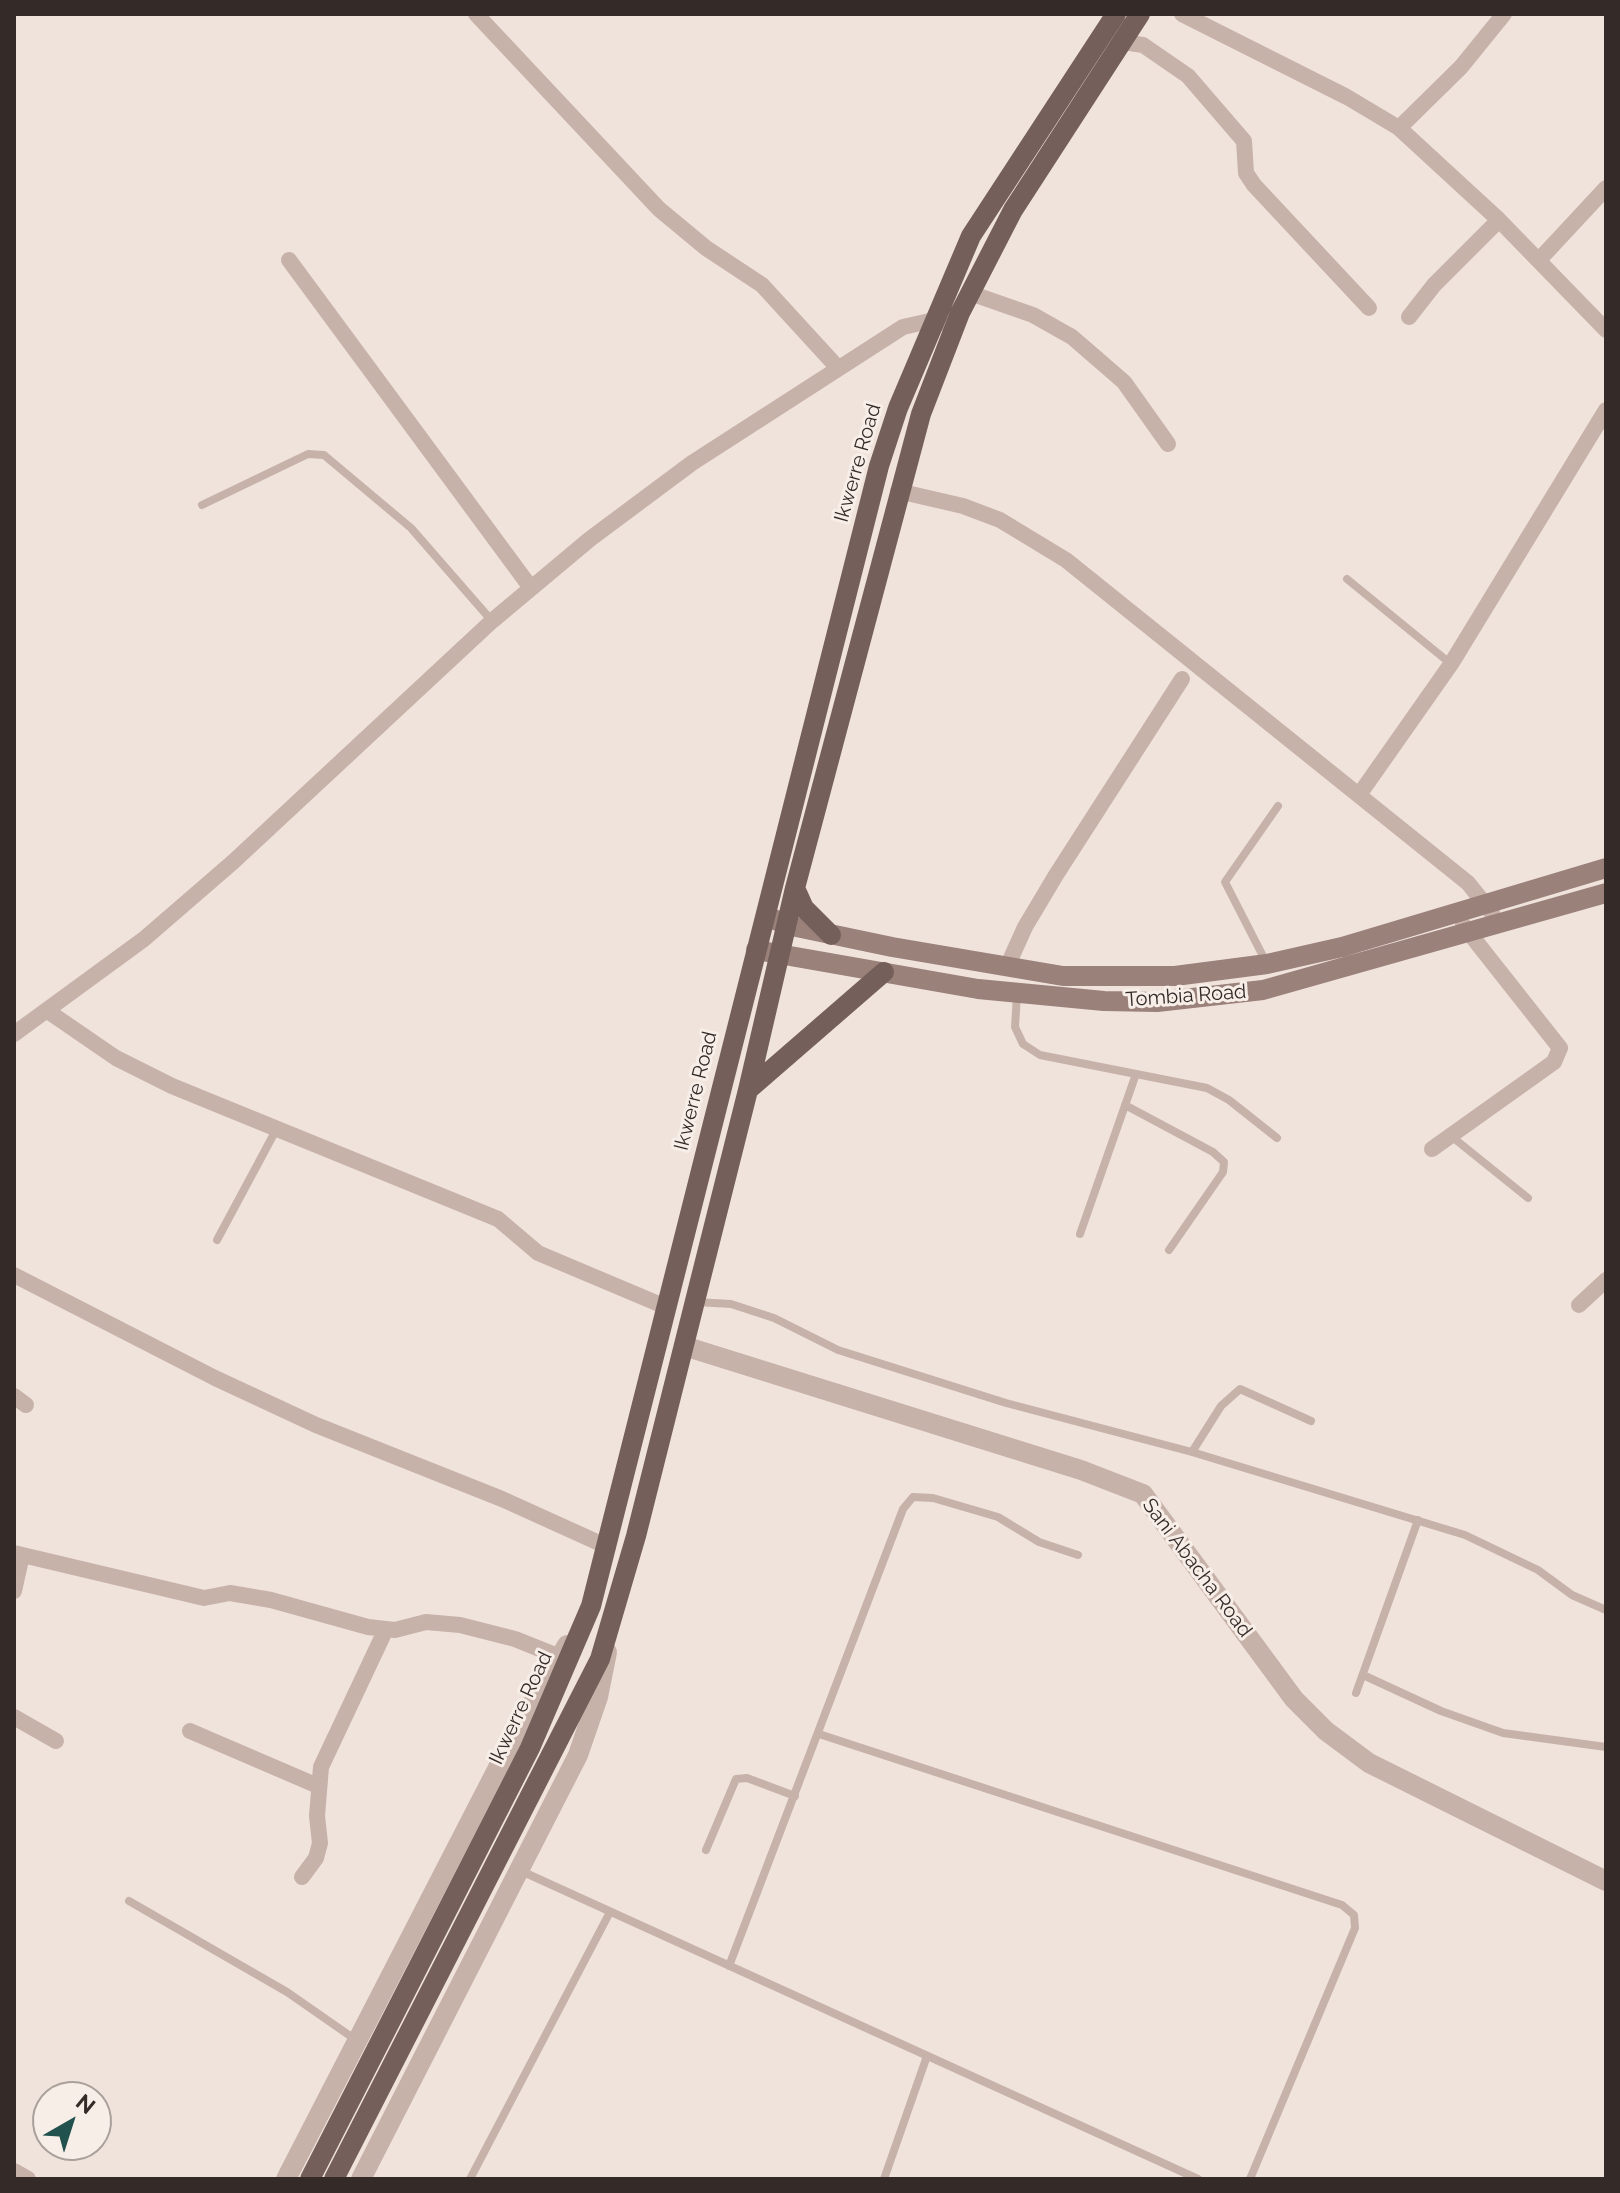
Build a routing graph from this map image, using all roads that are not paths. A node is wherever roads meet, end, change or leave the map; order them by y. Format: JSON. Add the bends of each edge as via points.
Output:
{"nodes":[{"id":1,"x":476,"y":14,"type":"edge"},
{"id":2,"x":1116,"y":14,"type":"edge"},
{"id":3,"x":1140,"y":14,"type":"edge"},
{"id":4,"x":1182,"y":14,"type":"edge"},
{"id":5,"x":1504,"y":14,"type":"edge"},
{"id":6,"x":1123,"y":42,"type":"junction"},
{"id":7,"x":1399,"y":128,"type":"junction"},
{"id":8,"x":1606,"y":188,"type":"edge"},
{"id":9,"x":1499,"y":220,"type":"junction"},
{"id":10,"x":289,"y":260,"type":"dead end"},
{"id":11,"x":1539,"y":260,"type":"junction"},
{"id":12,"x":970,"y":293,"type":"junction"},
{"id":13,"x":1369,"y":308,"type":"dead end"},
{"id":14,"x":1409,"y":317,"type":"dead end"},
{"id":15,"x":934,"y":320,"type":"junction"},
{"id":16,"x":954,"y":329,"type":"junction"},
{"id":17,"x":1606,"y":330,"type":"edge"},
{"id":18,"x":838,"y":368,"type":"junction"},
{"id":19,"x":1606,"y":410,"type":"edge"},
{"id":20,"x":1168,"y":444,"type":"dead end"},
{"id":21,"x":898,"y":491,"type":"junction"},
{"id":22,"x":202,"y":505,"type":"dead end"},
{"id":23,"x":1347,"y":579,"type":"dead end"},
{"id":24,"x":531,"y":588,"type":"junction"},
{"id":25,"x":492,"y":621,"type":"junction"},
{"id":26,"x":1451,"y":664,"type":"junction"},
{"id":27,"x":1182,"y":679,"type":"dead end"},
{"id":28,"x":1359,"y":795,"type":"junction"},
{"id":29,"x":1278,"y":806,"type":"dead end"},
{"id":30,"x":1606,"y":868,"type":"edge"},
{"id":31,"x":795,"y":888,"type":"junction"},
{"id":32,"x":1606,"y":893,"type":"edge"},
{"id":33,"x":1486,"y":902,"type":"junction"},
{"id":34,"x":1454,"y":914,"type":"junction"},
{"id":35,"x":765,"y":915,"type":"junction"},
{"id":36,"x":787,"y":925,"type":"junction"},
{"id":37,"x":1499,"y":925,"type":"junction"},
{"id":38,"x":1469,"y":933,"type":"junction"},
{"id":39,"x":831,"y":935,"type":"junction"},
{"id":40,"x":756,"y":950,"type":"junction"},
{"id":41,"x":780,"y":956,"type":"junction"},
{"id":42,"x":1267,"y":964,"type":"junction"},
{"id":43,"x":1007,"y":967,"type":"junction"},
{"id":44,"x":884,"y":972,"type":"junction"},
{"id":45,"x":1017,"y":994,"type":"junction"},
{"id":46,"x":49,"y":1012,"type":"junction"},
{"id":47,"x":14,"y":1034,"type":"edge"},
{"id":48,"x":1136,"y":1074,"type":"junction"},
{"id":49,"x":748,"y":1090,"type":"junction"},
{"id":50,"x":1125,"y":1105,"type":"junction"},
{"id":51,"x":276,"y":1130,"type":"junction"},
{"id":52,"x":1451,"y":1135,"type":"junction"},
{"id":53,"x":1277,"y":1138,"type":"dead end"},
{"id":54,"x":1432,"y":1149,"type":"dead end"},
{"id":55,"x":1528,"y":1198,"type":"dead end"},
{"id":56,"x":1080,"y":1234,"type":"dead end"},
{"id":57,"x":217,"y":1240,"type":"dead end"},
{"id":58,"x":1169,"y":1250,"type":"dead end"},
{"id":59,"x":14,"y":1275,"type":"edge"},
{"id":60,"x":1606,"y":1280,"type":"edge"},
{"id":61,"x":695,"y":1302,"type":"junction"},
{"id":62,"x":1579,"y":1305,"type":"dead end"},
{"id":63,"x":666,"y":1307,"type":"junction"},
{"id":64,"x":684,"y":1346,"type":"junction"},
{"id":65,"x":1311,"y":1421,"type":"dead end"},
{"id":66,"x":1192,"y":1452,"type":"junction"},
{"id":67,"x":1418,"y":1520,"type":"junction"},
{"id":68,"x":607,"y":1550,"type":"junction"},
{"id":69,"x":18,"y":1554,"type":"edge"},
{"id":70,"x":1078,"y":1555,"type":"dead end"},
{"id":71,"x":14,"y":1591,"type":"edge"},
{"id":72,"x":1606,"y":1610,"type":"edge"},
{"id":73,"x":612,"y":1625,"type":"junction"},
{"id":74,"x":386,"y":1629,"type":"junction"},
{"id":75,"x":560,"y":1657,"type":"junction"},
{"id":76,"x":1363,"y":1675,"type":"junction"},
{"id":77,"x":1356,"y":1693,"type":"dead end"},
{"id":78,"x":14,"y":1717,"type":"edge"},
{"id":79,"x":190,"y":1731,"type":"dead end"},
{"id":80,"x":819,"y":1734,"type":"junction"},
{"id":81,"x":56,"y":1741,"type":"dead end"},
{"id":82,"x":1606,"y":1747,"type":"edge"},
{"id":83,"x":318,"y":1786,"type":"junction"},
{"id":84,"x":795,"y":1796,"type":"junction"},
{"id":85,"x":706,"y":1850,"type":"dead end"},
{"id":86,"x":519,"y":1870,"type":"junction"},
{"id":87,"x":302,"y":1877,"type":"dead end"},
{"id":88,"x":1606,"y":1881,"type":"edge"},
{"id":89,"x":129,"y":1901,"type":"dead end"},
{"id":90,"x":610,"y":1912,"type":"junction"},
{"id":91,"x":729,"y":1966,"type":"junction"},
{"id":92,"x":357,"y":2040,"type":"junction"},
{"id":93,"x":927,"y":2056,"type":"junction"},
{"id":94,"x":14,"y":2171,"type":"edge"},
{"id":95,"x":28,"y":2179,"type":"edge"},
{"id":96,"x":286,"y":2179,"type":"edge"},
{"id":97,"x":310,"y":2179,"type":"edge"},
{"id":98,"x":334,"y":2179,"type":"edge"},
{"id":99,"x":361,"y":2179,"type":"edge"},
{"id":100,"x":470,"y":2179,"type":"edge"},
{"id":101,"x":884,"y":2179,"type":"edge"},
{"id":102,"x":1198,"y":2179,"type":"edge"},
{"id":103,"x":1250,"y":2179,"type":"edge"}],
"edges":[{"from":1,"to":18,"type":"street","via":[[659,209],[762,285]]},
{"from":2,"to":15,"type":"main road","name":"Ikwerre Road","via":[[994,197]]},
{"from":3,"to":6,"type":"main road"},
{"from":4,"to":7,"type":"street"},
{"from":5,"to":7,"type":"street","via":[[1461,67]]},
{"from":6,"to":12,"type":"main road","via":[[1013,210]]},
{"from":6,"to":13,"type":"street","via":[[1143,45],[1188,76],[1244,141],[1246,173],[1254,185]]},
{"from":7,"to":9,"type":"street"},
{"from":8,"to":11,"type":"street"},
{"from":9,"to":11,"type":"street"},
{"from":9,"to":14,"type":"street"},
{"from":10,"to":24,"type":"street"},
{"from":11,"to":17,"type":"street"},
{"from":12,"to":16,"type":"main road"},
{"from":12,"to":20,"type":"street","via":[[1033,315],[1072,337],[1124,382]]},
{"from":15,"to":16,"type":"street"},
{"from":15,"to":18,"type":"street","via":[[903,327]]},
{"from":15,"to":35,"type":"main road","name":"Ikwerre Road","via":[[879,466]]},
{"from":16,"to":21,"type":"main road"},
{"from":18,"to":24,"type":"street","via":[[692,463]]},
{"from":19,"to":26,"type":"street"},
{"from":21,"to":28,"type":"street","via":[[963,506],[1036,539]]},
{"from":21,"to":31,"type":"main road"},
{"from":22,"to":25,"type":"lane","via":[[308,454],[324,455],[411,528]]},
{"from":23,"to":26,"type":"lane"},
{"from":24,"to":25,"type":"street"},
{"from":25,"to":46,"type":"street","via":[[233,862]]},
{"from":26,"to":28,"type":"street"},
{"from":27,"to":43,"type":"street","via":[[1056,875]]},
{"from":28,"to":33,"type":"street"},
{"from":29,"to":42,"type":"lane","via":[[1225,882]]},
{"from":30,"to":33,"type":"main road","name":"Tombia Road"},
{"from":31,"to":36,"type":"main road"},
{"from":31,"to":39,"type":"main road","via":[[804,908]]},
{"from":32,"to":37,"type":"main road","name":"Tombia Road"},
{"from":33,"to":34,"type":"main road","name":"Tombia Road"},
{"from":33,"to":37,"type":"street"},
{"from":34,"to":38,"type":"street"},
{"from":34,"to":42,"type":"main road","name":"Tombia Road"},
{"from":35,"to":36,"type":"main road","name":"Tombia Road"},
{"from":35,"to":40,"type":"main road","name":"Ikwerre Road"},
{"from":36,"to":39,"type":"main road","name":"Tombia Road"},
{"from":36,"to":41,"type":"main road"},
{"from":37,"to":38,"type":"main road","name":"Tombia Road"},
{"from":38,"to":45,"type":"main road","name":"Tombia Road","via":[[1250,992],[1157,1002]]},
{"from":38,"to":52,"type":"street","via":[[1560,1048],[1554,1062]]},
{"from":39,"to":43,"type":"main road","name":"Tombia Road"},
{"from":40,"to":41,"type":"main road","name":"Tombia Road"},
{"from":40,"to":63,"type":"main road","name":"Ikwerre Road"},
{"from":41,"to":44,"type":"main road","name":"Tombia Road"},
{"from":41,"to":49,"type":"main road"},
{"from":42,"to":43,"type":"main road","name":"Tombia Road","via":[[1115,979]]},
{"from":44,"to":45,"type":"main road","name":"Tombia Road"},
{"from":44,"to":49,"type":"main road"},
{"from":45,"to":48,"type":"lane","via":[[1015,1027],[1023,1044],[1040,1055]]},
{"from":46,"to":47,"type":"street"},
{"from":46,"to":51,"type":"street","via":[[116,1058]]},
{"from":48,"to":50,"type":"lane"},
{"from":48,"to":53,"type":"lane","via":[[1216,1092]]},
{"from":49,"to":61,"type":"main road"},
{"from":50,"to":56,"type":"lane"},
{"from":50,"to":58,"type":"lane","via":[[1224,1162],[1223,1172]]},
{"from":51,"to":57,"type":"lane"},
{"from":51,"to":63,"type":"street","via":[[498,1219],[538,1253]]},
{"from":52,"to":54,"type":"street"},
{"from":52,"to":55,"type":"lane"},
{"from":59,"to":68,"type":"street","via":[[316,1425],[502,1499]]},
{"from":60,"to":62,"type":"street"},
{"from":61,"to":64,"type":"main road"},
{"from":61,"to":66,"type":"lane","via":[[731,1304],[774,1318],[838,1350],[1006,1403]]},
{"from":63,"to":68,"type":"main road","name":"Ikwerre Road"},
{"from":64,"to":73,"type":"main road"},
{"from":64,"to":88,"type":"street","name":"Sani Abacha Road","via":[[1143,1494],[1294,1699],[1326,1731],[1369,1763]]},
{"from":65,"to":66,"type":"lane","via":[[1240,1389],[1221,1406]]},
{"from":66,"to":67,"type":"lane"},
{"from":67,"to":72,"type":"lane","via":[[1489,1546]]},
{"from":67,"to":76,"type":"lane"},
{"from":68,"to":75,"type":"street"},
{"from":68,"to":97,"type":"main road","name":"Ikwerre Road","via":[[556,1694]]},
{"from":69,"to":71,"type":"street"},
{"from":69,"to":74,"type":"street","via":[[204,1598],[230,1593]]},
{"from":70,"to":80,"type":"lane","via":[[1039,1542],[998,1517],[913,1497],[903,1509]]},
{"from":73,"to":86,"type":"street","via":[[588,1728]]},
{"from":73,"to":98,"type":"main road","via":[[581,1700]]},
{"from":74,"to":75,"type":"street","via":[[426,1622],[460,1625]]},
{"from":74,"to":83,"type":"street","via":[[329,1746]]},
{"from":75,"to":92,"type":"street"},
{"from":76,"to":77,"type":"lane"},
{"from":76,"to":82,"type":"lane","via":[[1503,1733]]},
{"from":78,"to":81,"type":"street"},
{"from":79,"to":83,"type":"street"},
{"from":80,"to":84,"type":"lane"},
{"from":80,"to":103,"type":"lane","via":[[1342,1905],[1354,1915],[1355,1928]]},
{"from":83,"to":87,"type":"street","via":[[320,1843]]},
{"from":84,"to":85,"type":"lane","via":[[747,1778],[736,1779]]},
{"from":84,"to":91,"type":"lane"},
{"from":86,"to":90,"type":"lane"},
{"from":86,"to":99,"type":"street"},
{"from":89,"to":92,"type":"lane","via":[[287,1992]]},
{"from":90,"to":91,"type":"lane"},
{"from":90,"to":100,"type":"lane"},
{"from":91,"to":93,"type":"lane"},
{"from":92,"to":96,"type":"street"},
{"from":93,"to":101,"type":"lane"},
{"from":93,"to":102,"type":"lane"},
{"from":94,"to":95,"type":"street"}]}
